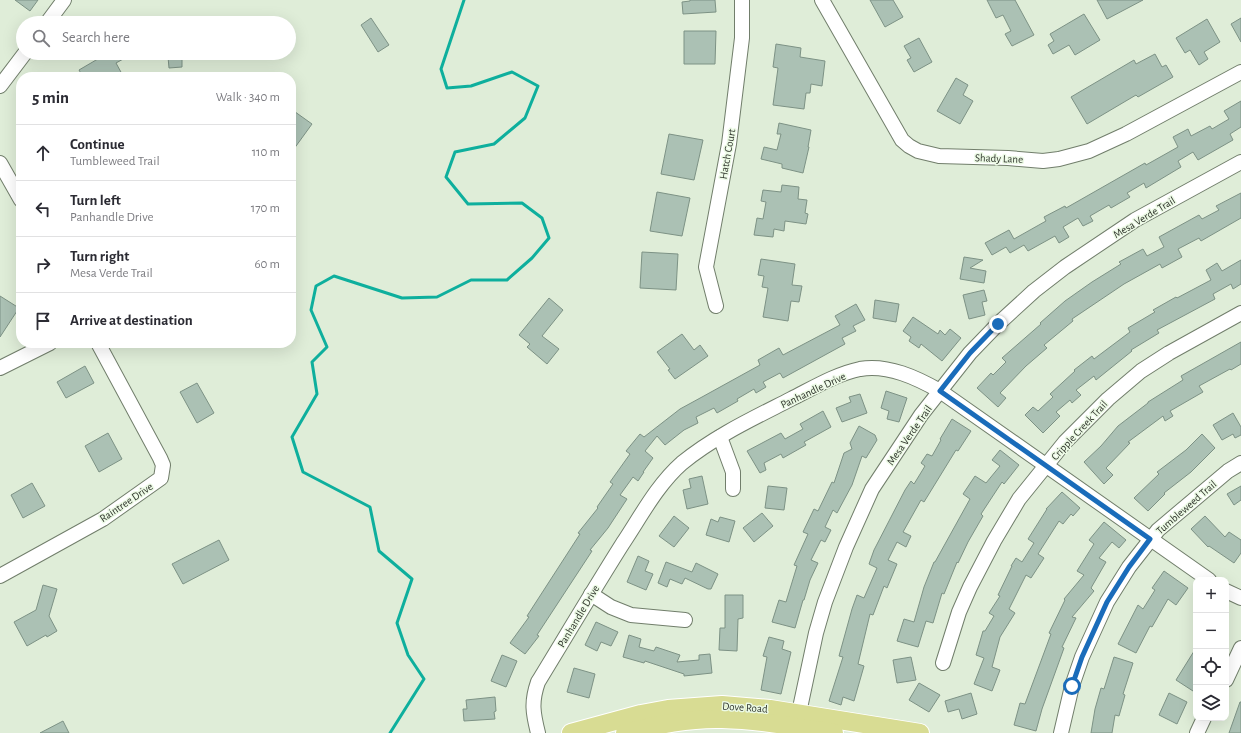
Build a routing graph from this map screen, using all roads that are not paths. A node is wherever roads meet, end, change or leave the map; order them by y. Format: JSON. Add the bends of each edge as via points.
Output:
{"nodes":[{"id":1,"x":64,"y":0,"type":"edge"},
{"id":2,"x":742,"y":0,"type":"edge"},
{"id":3,"x":822,"y":0,"type":"edge"},
{"id":4,"x":52,"y":16,"type":"edge"},
{"id":5,"x":20,"y":60,"type":"edge"},
{"id":6,"x":1241,"y":72,"type":"edge"},
{"id":7,"x":0,"y":86,"type":"edge"},
{"id":8,"x":1241,"y":162,"type":"edge"},
{"id":9,"x":0,"y":164,"type":"edge"},
{"id":10,"x":16,"y":191,"type":"edge"},
{"id":11,"x":716,"y":306,"type":"dead end"},
{"id":12,"x":1241,"y":313,"type":"edge"},
{"id":13,"x":40,"y":348,"type":"edge"},
{"id":14,"x":101,"y":348,"type":"edge"},
{"id":15,"x":0,"y":368,"type":"edge"},
{"id":16,"x":940,"y":391,"type":"junction"},
{"id":17,"x":720,"y":437,"type":"junction"},
{"id":18,"x":1241,"y":463,"type":"edge"},
{"id":19,"x":1045,"y":466,"type":"junction"},
{"id":20,"x":733,"y":489,"type":"dead end"},
{"id":21,"x":1150,"y":539,"type":"junction"},
{"id":22,"x":0,"y":576,"type":"edge"},
{"id":23,"x":1205,"y":577,"type":"edge"},
{"id":24,"x":1229,"y":592,"type":"edge"},
{"id":25,"x":591,"y":594,"type":"junction"},
{"id":26,"x":1241,"y":598,"type":"edge"},
{"id":27,"x":685,"y":620,"type":"dead end"},
{"id":28,"x":1241,"y":648,"type":"edge"},
{"id":29,"x":943,"y":663,"type":"dead end"},
{"id":30,"x":1229,"y":674,"type":"edge"},
{"id":31,"x":798,"y":720,"type":"junction"},
{"id":32,"x":1203,"y":721,"type":"edge"},
{"id":33,"x":894,"y":731,"type":"edge"},
{"id":34,"x":538,"y":733,"type":"edge"},
{"id":35,"x":571,"y":733,"type":"edge"},
{"id":36,"x":625,"y":733,"type":"edge"},
{"id":37,"x":834,"y":733,"type":"edge"},
{"id":38,"x":920,"y":733,"type":"edge"},
{"id":39,"x":1061,"y":733,"type":"edge"},
{"id":40,"x":1197,"y":733,"type":"edge"}],
"edges":[{"from":1,"to":4,"type":"street"},
{"from":2,"to":11,"type":"street","name":"Hatch Court","via":[[742,38],[729,144],[706,267]]},
{"from":3,"to":6,"type":"street","name":"Shady Lane","via":[[902,140],[918,151],[939,156],[1043,161],[1089,151]]},
{"from":5,"to":7,"type":"street"},
{"from":8,"to":16,"type":"street","name":"Mesa Verde Trail","via":[[1136,220],[1065,267],[998,324],[970,353]]},
{"from":9,"to":10,"type":"street"},
{"from":12,"to":19,"type":"street","name":"Cripple Creek Trail","via":[[1141,371],[1108,399]]},
{"from":13,"to":15,"type":"street"},
{"from":14,"to":22,"type":"street","name":"Raintree Drive","via":[[160,458],[163,465],[161,478],[103,519]]},
{"from":16,"to":17,"type":"street","name":"Panhandle Drive","via":[[897,372],[875,368],[861,369],[824,383]]},
{"from":16,"to":19,"type":"street","name":"Panhandle Drive"},
{"from":16,"to":31,"type":"street","name":"Mesa Verde Trail","via":[[872,489],[846,547],[816,632]]},
{"from":17,"to":20,"type":"street","via":[[733,472]]},
{"from":17,"to":25,"type":"street","name":"Panhandle Drive","via":[[681,464],[667,478]]},
{"from":18,"to":21,"type":"street","name":"Tumbleweed Trail","via":[[1228,471]]},
{"from":19,"to":21,"type":"street","name":"Panhandle Drive"},
{"from":19,"to":29,"type":"street","name":"Cripple Creek Trail","via":[[1019,499],[994,540],[959,612]]},
{"from":21,"to":23,"type":"street","name":"Panhandle Drive"},
{"from":21,"to":39,"type":"street","name":"Tumbleweed Trail","via":[[1107,602],[1082,657]]},
{"from":24,"to":26,"type":"street"},
{"from":25,"to":27,"type":"street","via":[[610,607],[631,615]]},
{"from":25,"to":34,"type":"street","name":"Panhandle Drive","via":[[538,682],[533,702]]},
{"from":28,"to":30,"type":"street"},
{"from":31,"to":33,"type":"main road","name":"Dove Road"},
{"from":31,"to":35,"type":"main road","name":"Dove Road","via":[[770,709],[722,705],[695,706],[641,714]]},
{"from":31,"to":36,"type":"main road","name":"Dove Road","via":[[768,722],[709,719],[670,723]]},
{"from":31,"to":37,"type":"main road","name":"Dove Road"},
{"from":32,"to":40,"type":"street"},
{"from":33,"to":38,"type":"main road","name":"Dove Road"}]}
